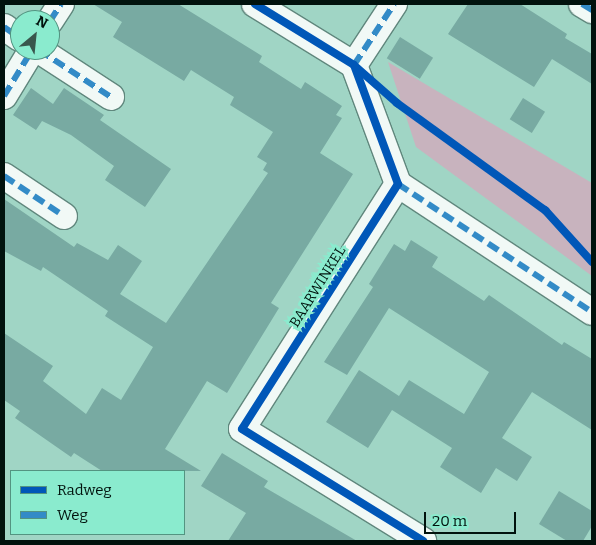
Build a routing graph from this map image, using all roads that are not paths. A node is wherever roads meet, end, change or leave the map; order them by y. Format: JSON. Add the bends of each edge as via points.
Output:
{"nodes":[{"id":1,"x":254,"y":4,"type":"edge"},
{"id":2,"x":394,"y":4,"type":"edge"},
{"id":3,"x":582,"y":4,"type":"edge"},
{"id":4,"x":592,"y":10,"type":"edge"},
{"id":5,"x":26,"y":60,"type":"edge"},
{"id":6,"x":54,"y":60,"type":"edge"},
{"id":7,"x":354,"y":65,"type":"junction"},
{"id":8,"x":4,"y":96,"type":"edge"},
{"id":9,"x":111,"y":97,"type":"dead end"},
{"id":10,"x":4,"y":176,"type":"edge"},
{"id":11,"x":398,"y":184,"type":"junction"},
{"id":12,"x":64,"y":216,"type":"dead end"},
{"id":13,"x":592,"y":312,"type":"edge"},
{"id":14,"x":423,"y":541,"type":"edge"}],
"edges":[{"from":1,"to":7,"type":"street"},
{"from":2,"to":7,"type":"street"},
{"from":3,"to":4,"type":"street"},
{"from":5,"to":8,"type":"street"},
{"from":6,"to":9,"type":"street"},
{"from":7,"to":11,"type":"street"},
{"from":10,"to":12,"type":"street"},
{"from":11,"to":13,"type":"street"},
{"from":11,"to":14,"type":"street","name":"BAARWINKEL","via":[[242,429]]}]}
